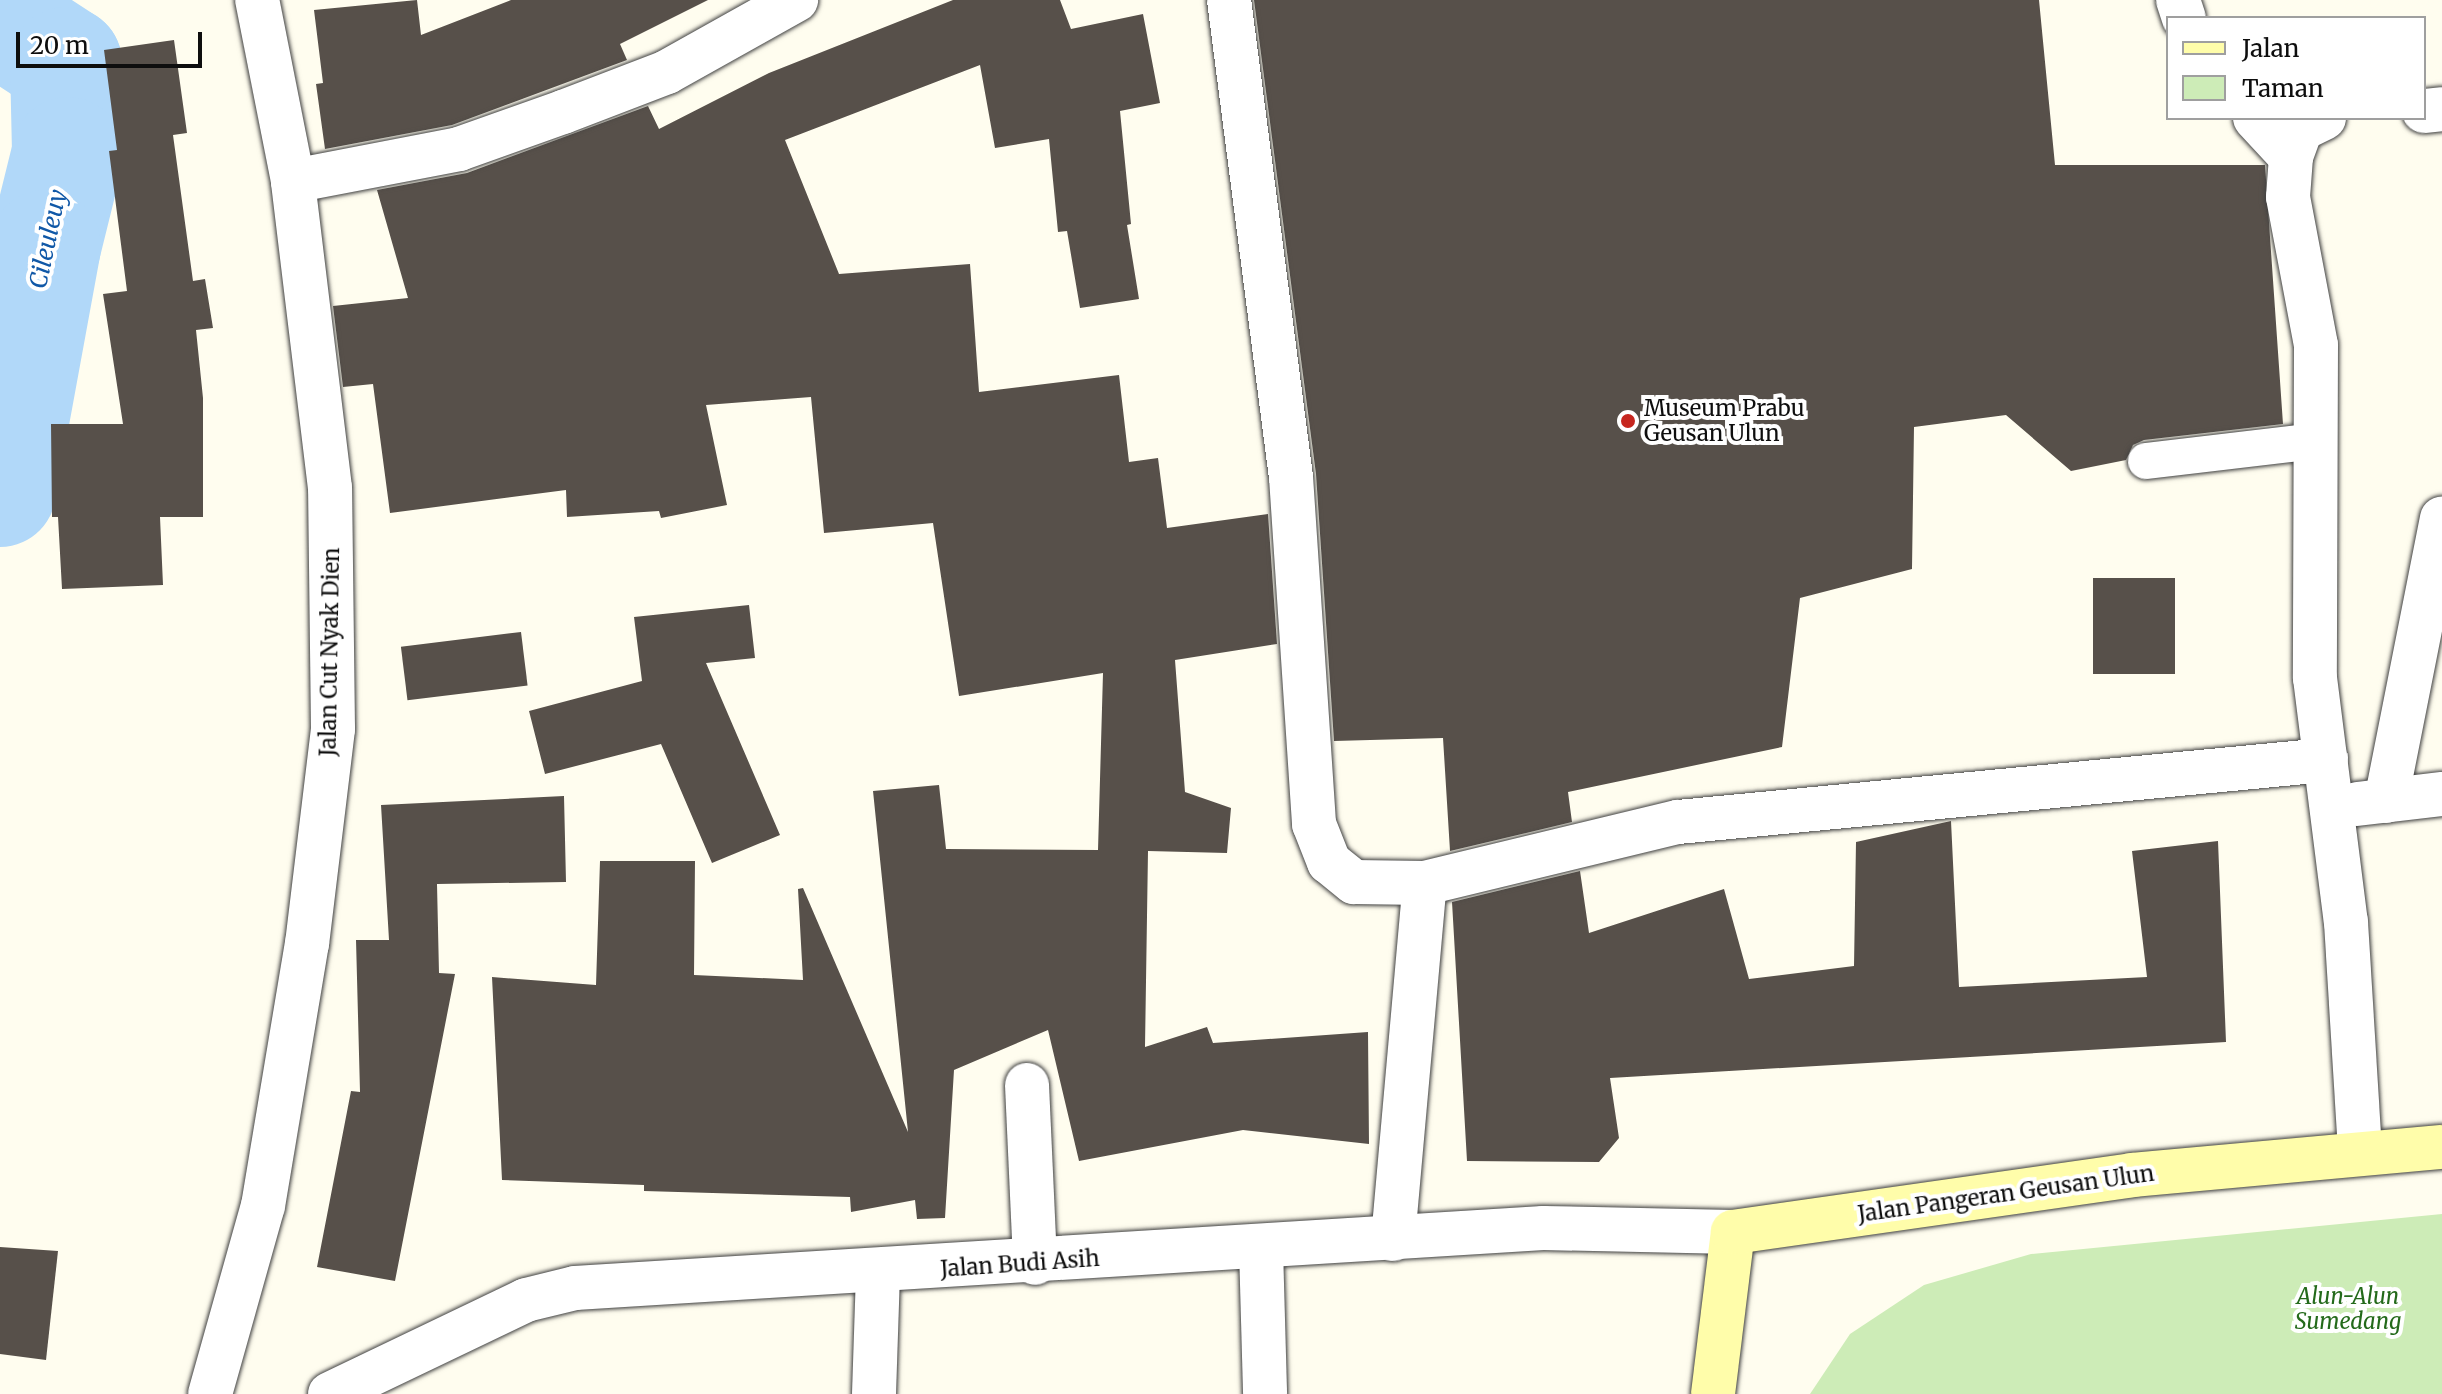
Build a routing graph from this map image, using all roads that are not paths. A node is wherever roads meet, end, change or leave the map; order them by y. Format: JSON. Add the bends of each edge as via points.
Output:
{"nodes":[{"id":1,"x":257,"y":0,"type":"edge"},
{"id":2,"x":796,"y":0,"type":"edge"},
{"id":3,"x":1229,"y":0,"type":"edge"},
{"id":4,"x":2257,"y":120,"type":"edge"},
{"id":5,"x":2320,"y":120,"type":"edge"},
{"id":6,"x":2291,"y":157,"type":"junction"},
{"id":7,"x":293,"y":181,"type":"junction"},
{"id":8,"x":2316,"y":441,"type":"junction"},
{"id":9,"x":2146,"y":461,"type":"dead end"},
{"id":10,"x":2442,"y":519,"type":"edge"},
{"id":11,"x":2326,"y":760,"type":"junction"},
{"id":12,"x":2442,"y":794,"type":"edge"},
{"id":13,"x":2386,"y":801,"type":"junction"},
{"id":14,"x":2331,"y":806,"type":"junction"},
{"id":15,"x":1425,"y":883,"type":"junction"},
{"id":16,"x":1027,"y":1085,"type":"dead end"},
{"id":17,"x":2442,"y":1147,"type":"edge"},
{"id":18,"x":2360,"y":1153,"type":"junction"},
{"id":19,"x":1733,"y":1232,"type":"junction"},
{"id":20,"x":1393,"y":1239,"type":"junction"},
{"id":21,"x":1261,"y":1248,"type":"junction"},
{"id":22,"x":1035,"y":1263,"type":"junction"},
{"id":23,"x":878,"y":1272,"type":"junction"},
{"id":24,"x":210,"y":1394,"type":"edge"},
{"id":25,"x":330,"y":1394,"type":"edge"},
{"id":26,"x":874,"y":1394,"type":"edge"},
{"id":27,"x":1265,"y":1394,"type":"edge"},
{"id":28,"x":1713,"y":1394,"type":"edge"}],
"edges":[{"from":1,"to":7,"type":"street","name":"Jalan Cut Nyak Dien"},
{"from":2,"to":7,"type":"street","via":[[667,72],[548,118],[459,149]]},
{"from":3,"to":15,"type":"street","via":[[1291,477],[1314,824],[1329,862],[1354,882]]},
{"from":4,"to":6,"type":"street"},
{"from":5,"to":6,"type":"street","via":[[2301,129]]},
{"from":6,"to":8,"type":"street","via":[[2288,197],[2316,345]]},
{"from":7,"to":24,"type":"street","name":"Jalan Cut Nyak Dien","via":[[330,488],[333,729],[307,944],[263,1206]]},
{"from":8,"to":9,"type":"lane"},
{"from":8,"to":11,"type":"street","via":[[2315,678]]},
{"from":10,"to":13,"type":"street"},
{"from":11,"to":14,"type":"street"},
{"from":11,"to":15,"type":"street","via":[[1678,822]]},
{"from":12,"to":13,"type":"street"},
{"from":13,"to":14,"type":"street"},
{"from":14,"to":18,"type":"street","via":[[2346,922]]},
{"from":15,"to":20,"type":"street"},
{"from":16,"to":22,"type":"street"},
{"from":17,"to":18,"type":"main road","name":"Jalan Pangeran Geusan Ulun"},
{"from":18,"to":19,"type":"main road","name":"Jalan Pangeran Geusan Ulun","via":[[2132,1175]]},
{"from":19,"to":20,"type":"street","name":"Jalan Budi Asih","via":[[1543,1228]]},
{"from":19,"to":28,"type":"main road"},
{"from":20,"to":21,"type":"street","name":"Jalan Budi Asih"},
{"from":21,"to":22,"type":"street","name":"Jalan Budi Asih"},
{"from":21,"to":27,"type":"street"},
{"from":22,"to":23,"type":"street","name":"Jalan Budi Asih"},
{"from":23,"to":25,"type":"street","name":"Jalan Budi Asih","via":[[575,1288],[526,1300]]},
{"from":23,"to":26,"type":"street"}]}
